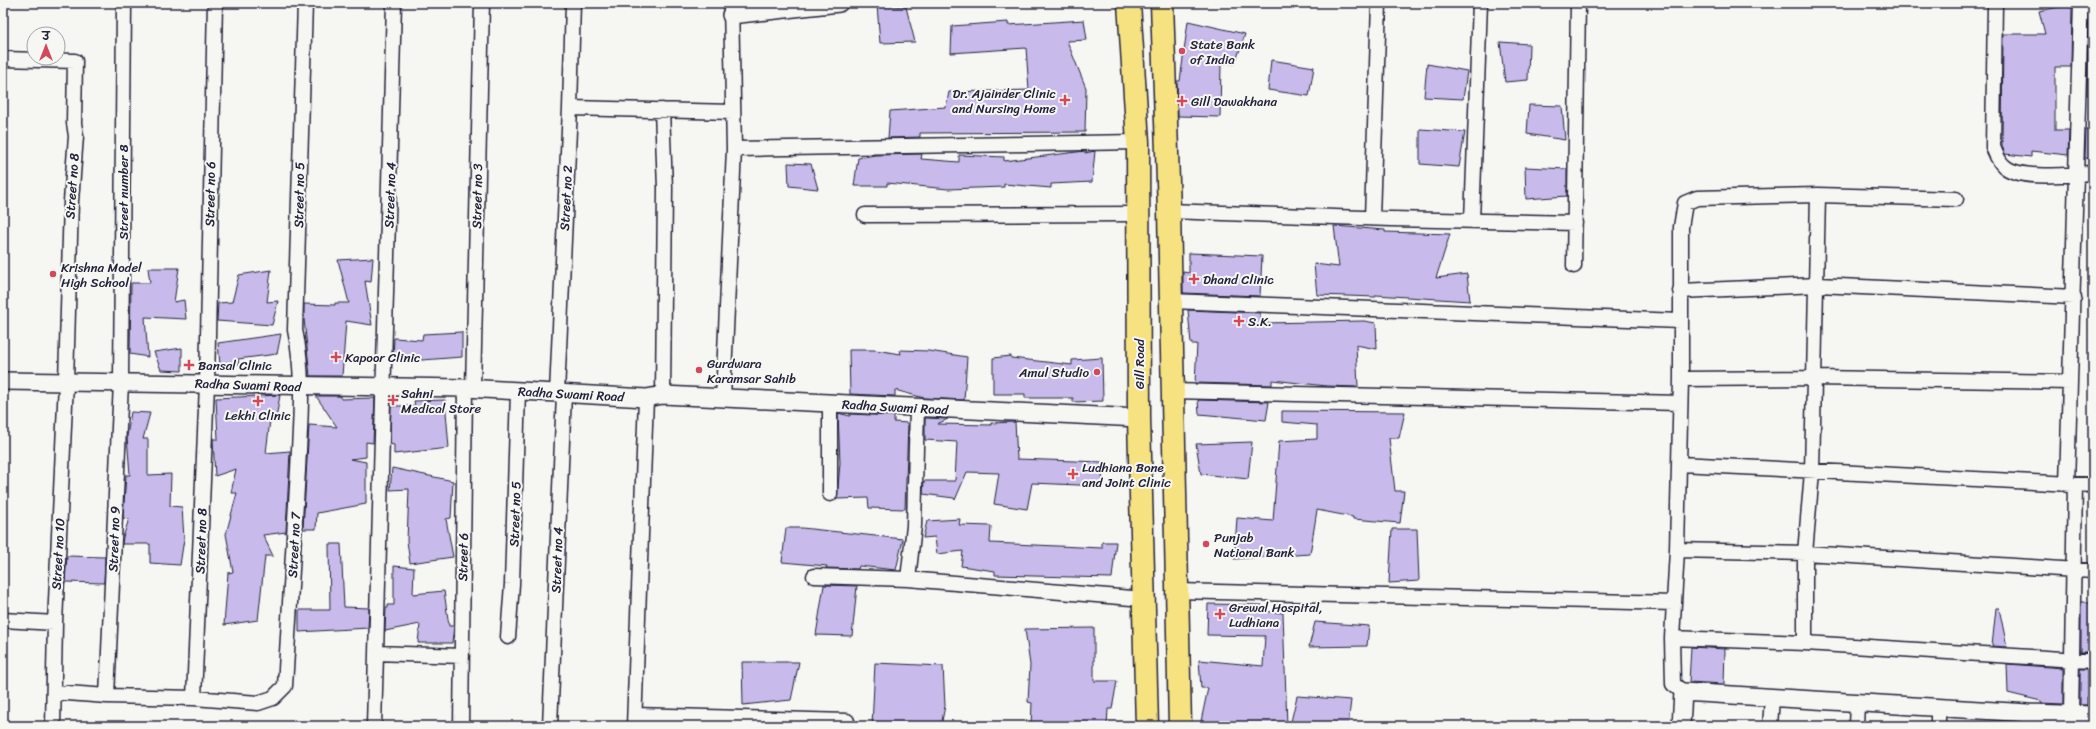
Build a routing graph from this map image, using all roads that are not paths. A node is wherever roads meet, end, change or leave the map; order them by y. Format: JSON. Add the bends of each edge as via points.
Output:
{"nodes":[{"id":1,"x":124,"y":3,"type":"edge"},
{"id":2,"x":215,"y":3,"type":"edge"},
{"id":3,"x":305,"y":3,"type":"edge"},
{"id":4,"x":394,"y":3,"type":"edge"},
{"id":5,"x":482,"y":3,"type":"edge"},
{"id":6,"x":573,"y":3,"type":"edge"},
{"id":7,"x":839,"y":3,"type":"edge"},
{"id":8,"x":1129,"y":3,"type":"edge"},
{"id":9,"x":1162,"y":3,"type":"edge"},
{"id":10,"x":1379,"y":3,"type":"edge"},
{"id":11,"x":1480,"y":3,"type":"edge"},
{"id":12,"x":1578,"y":3,"type":"edge"},
{"id":13,"x":1995,"y":3,"type":"edge"},
{"id":14,"x":2081,"y":3,"type":"edge"},
{"id":15,"x":731,"y":9,"type":"edge"},
{"id":16,"x":3,"y":59,"type":"edge"},
{"id":17,"x":570,"y":108,"type":"junction"},
{"id":18,"x":662,"y":110,"type":"junction"},
{"id":19,"x":733,"y":112,"type":"junction"},
{"id":20,"x":1138,"y":142,"type":"junction"},
{"id":21,"x":734,"y":149,"type":"junction"},
{"id":22,"x":2093,"y":173,"type":"edge"},
{"id":23,"x":2076,"y":174,"type":"junction"},
{"id":24,"x":1818,"y":195,"type":"junction"},
{"id":25,"x":1956,"y":199,"type":"dead end"},
{"id":26,"x":1169,"y":211,"type":"junction"},
{"id":27,"x":1138,"y":214,"type":"junction"},
{"id":28,"x":865,"y":215,"type":"dead end"},
{"id":29,"x":1372,"y":218,"type":"junction"},
{"id":30,"x":1472,"y":221,"type":"junction"},
{"id":31,"x":1575,"y":223,"type":"junction"},
{"id":32,"x":1574,"y":266,"type":"dead end"},
{"id":33,"x":1818,"y":285,"type":"junction"},
{"id":34,"x":1680,"y":291,"type":"junction"},
{"id":35,"x":2074,"y":297,"type":"junction"},
{"id":36,"x":1171,"y":301,"type":"junction"},
{"id":37,"x":1680,"y":321,"type":"junction"},
{"id":38,"x":1814,"y":378,"type":"junction"},
{"id":39,"x":1681,"y":379,"type":"junction"},
{"id":40,"x":3,"y":381,"type":"edge"},
{"id":41,"x":66,"y":382,"type":"junction"},
{"id":42,"x":121,"y":382,"type":"junction"},
{"id":43,"x":2070,"y":382,"type":"junction"},
{"id":44,"x":207,"y":384,"type":"junction"},
{"id":45,"x":301,"y":387,"type":"junction"},
{"id":46,"x":383,"y":387,"type":"junction"},
{"id":47,"x":469,"y":388,"type":"junction"},
{"id":48,"x":518,"y":391,"type":"junction"},
{"id":49,"x":1172,"y":391,"type":"junction"},
{"id":50,"x":561,"y":393,"type":"junction"},
{"id":51,"x":663,"y":394,"type":"junction"},
{"id":52,"x":646,"y":398,"type":"junction"},
{"id":53,"x":723,"y":398,"type":"junction"},
{"id":54,"x":1680,"y":403,"type":"junction"},
{"id":55,"x":830,"y":404,"type":"junction"},
{"id":56,"x":917,"y":408,"type":"junction"},
{"id":57,"x":1139,"y":418,"type":"junction"},
{"id":58,"x":1680,"y":464,"type":"junction"},
{"id":59,"x":1812,"y":472,"type":"junction"},
{"id":60,"x":2071,"y":485,"type":"junction"},
{"id":61,"x":2093,"y":485,"type":"edge"},
{"id":62,"x":830,"y":494,"type":"dead end"},
{"id":63,"x":1677,"y":550,"type":"junction"},
{"id":64,"x":1806,"y":554,"type":"junction"},
{"id":65,"x":2073,"y":570,"type":"junction"},
{"id":66,"x":2093,"y":571,"type":"edge"},
{"id":67,"x":814,"y":576,"type":"dead end"},
{"id":68,"x":908,"y":579,"type":"junction"},
{"id":69,"x":1177,"y":591,"type":"junction"},
{"id":70,"x":1143,"y":599,"type":"junction"},
{"id":71,"x":1674,"y":603,"type":"junction"},
{"id":72,"x":3,"y":620,"type":"edge"},
{"id":73,"x":55,"y":623,"type":"junction"},
{"id":74,"x":508,"y":637,"type":"dead end"},
{"id":75,"x":1672,"y":638,"type":"junction"},
{"id":76,"x":1805,"y":643,"type":"junction"},
{"id":77,"x":376,"y":653,"type":"junction"},
{"id":78,"x":462,"y":656,"type":"junction"},
{"id":79,"x":2072,"y":660,"type":"junction"},
{"id":80,"x":2093,"y":661,"type":"edge"},
{"id":81,"x":54,"y":692,"type":"junction"},
{"id":82,"x":1683,"y":692,"type":"junction"},
{"id":83,"x":107,"y":696,"type":"junction"},
{"id":84,"x":194,"y":698,"type":"junction"},
{"id":85,"x":1772,"y":698,"type":"junction"},
{"id":86,"x":1858,"y":703,"type":"junction"},
{"id":87,"x":1938,"y":708,"type":"junction"},
{"id":88,"x":2071,"y":715,"type":"junction"},
{"id":89,"x":2093,"y":715,"type":"edge"},
{"id":90,"x":634,"y":720,"type":"edge"},
{"id":91,"x":2029,"y":720,"type":"edge"},
{"id":92,"x":847,"y":721,"type":"dead end"},
{"id":93,"x":53,"y":726,"type":"edge"},
{"id":94,"x":374,"y":726,"type":"edge"},
{"id":95,"x":461,"y":726,"type":"edge"},
{"id":96,"x":550,"y":726,"type":"edge"},
{"id":97,"x":1147,"y":726,"type":"edge"},
{"id":98,"x":1180,"y":726,"type":"edge"},
{"id":99,"x":1681,"y":726,"type":"edge"},
{"id":100,"x":1770,"y":726,"type":"edge"},
{"id":101,"x":1856,"y":726,"type":"edge"},
{"id":102,"x":1938,"y":726,"type":"edge"}],
"edges":[{"from":1,"to":42,"type":"street","name":"Street number 8"},
{"from":2,"to":44,"type":"street","name":"Street no 6"},
{"from":3,"to":45,"type":"street","name":"Street no 5","via":[[295,330],[299,348]]},
{"from":4,"to":46,"type":"street","name":"Street no 4"},
{"from":5,"to":47,"type":"street","name":"Street no 3"},
{"from":6,"to":17,"type":"street","name":"Street no 2"},
{"from":7,"to":15,"type":"street"},
{"from":8,"to":20,"type":"main road","name":"Gill Road"},
{"from":9,"to":26,"type":"main road"},
{"from":10,"to":29,"type":"street"},
{"from":11,"to":30,"type":"street"},
{"from":12,"to":31,"type":"street"},
{"from":13,"to":23,"type":"street","via":[[1993,147],[1997,158],[2005,167],[2020,174]]},
{"from":14,"to":23,"type":"street"},
{"from":15,"to":19,"type":"street"},
{"from":16,"to":41,"type":"street","name":"Street no 8","via":[[75,61],[76,136],[70,201]]},
{"from":17,"to":18,"type":"street"},
{"from":17,"to":50,"type":"street","name":"Street no 2"},
{"from":18,"to":19,"type":"street"},
{"from":18,"to":51,"type":"street","via":[[665,188]]},
{"from":19,"to":21,"type":"street"},
{"from":20,"to":21,"type":"street"},
{"from":20,"to":27,"type":"main road","name":"Gill Road"},
{"from":21,"to":53,"type":"street"},
{"from":22,"to":23,"type":"street"},
{"from":23,"to":35,"type":"street"},
{"from":24,"to":25,"type":"street"},
{"from":24,"to":33,"type":"street"},
{"from":24,"to":34,"type":"street","via":[[1697,198],[1685,203],[1681,227]]},
{"from":26,"to":29,"type":"street"},
{"from":26,"to":36,"type":"main road"},
{"from":27,"to":28,"type":"street"},
{"from":27,"to":57,"type":"main road","name":"Gill Road"},
{"from":29,"to":30,"type":"street"},
{"from":30,"to":31,"type":"street"},
{"from":31,"to":32,"type":"street"},
{"from":33,"to":34,"type":"street"},
{"from":33,"to":35,"type":"street"},
{"from":33,"to":38,"type":"street"},
{"from":34,"to":37,"type":"street"},
{"from":35,"to":43,"type":"street"},
{"from":36,"to":37,"type":"street"},
{"from":36,"to":49,"type":"main road"},
{"from":37,"to":39,"type":"street"},
{"from":38,"to":39,"type":"street"},
{"from":38,"to":43,"type":"street"},
{"from":38,"to":59,"type":"street"},
{"from":39,"to":54,"type":"street"},
{"from":40,"to":41,"type":"street","name":"Radha Swami Road"},
{"from":41,"to":42,"type":"street","name":"Radha Swami Road"},
{"from":41,"to":73,"type":"street","name":"Street no 10"},
{"from":42,"to":44,"type":"street","name":"Radha Swami Road"},
{"from":42,"to":83,"type":"street","name":"Street no 9"},
{"from":43,"to":60,"type":"street"},
{"from":44,"to":45,"type":"street","name":"Radha Swami Road"},
{"from":44,"to":84,"type":"street","name":"Street no 8"},
{"from":45,"to":46,"type":"street","name":"Radha Swami Road"},
{"from":45,"to":84,"type":"street","name":"Street no 7","via":[[285,686],[273,698],[258,703]]},
{"from":46,"to":47,"type":"street","name":"Radha Swami Road"},
{"from":46,"to":77,"type":"street","name":"Street no 4"},
{"from":47,"to":48,"type":"street","name":"Radha Swami Road"},
{"from":47,"to":78,"type":"street","name":"Street 6"},
{"from":48,"to":50,"type":"street","name":"Radha Swami Road"},
{"from":48,"to":74,"type":"street","name":"Street no 5"},
{"from":49,"to":54,"type":"street"},
{"from":49,"to":69,"type":"main road"},
{"from":50,"to":52,"type":"street","name":"Radha Swami Road"},
{"from":50,"to":96,"type":"street","name":"Street no 4"},
{"from":51,"to":52,"type":"street","name":"Radha Swami Road"},
{"from":51,"to":53,"type":"street","name":"Radha Swami Road"},
{"from":52,"to":90,"type":"street"},
{"from":53,"to":55,"type":"street","name":"Radha Swami Road"},
{"from":54,"to":58,"type":"street"},
{"from":55,"to":56,"type":"street","name":"Radha Swami Road"},
{"from":55,"to":62,"type":"street"},
{"from":56,"to":57,"type":"street","name":"Radha Swami Road"},
{"from":56,"to":68,"type":"street","via":[[914,526]]},
{"from":57,"to":70,"type":"main road","name":"Gill Road"},
{"from":58,"to":59,"type":"street"},
{"from":58,"to":63,"type":"street"},
{"from":59,"to":60,"type":"street"},
{"from":59,"to":64,"type":"street"},
{"from":60,"to":61,"type":"street"},
{"from":60,"to":65,"type":"street"},
{"from":63,"to":64,"type":"street"},
{"from":63,"to":71,"type":"street"},
{"from":64,"to":65,"type":"street"},
{"from":64,"to":76,"type":"street"},
{"from":65,"to":66,"type":"street"},
{"from":65,"to":79,"type":"street"},
{"from":67,"to":68,"type":"street"},
{"from":68,"to":70,"type":"street"},
{"from":69,"to":71,"type":"street"},
{"from":69,"to":98,"type":"main road"},
{"from":70,"to":97,"type":"main road","name":"Gill Road"},
{"from":71,"to":75,"type":"street"},
{"from":72,"to":73,"type":"street"},
{"from":73,"to":81,"type":"street","name":"Street no 10"},
{"from":75,"to":76,"type":"street"},
{"from":75,"to":82,"type":"street","via":[[1673,684]]},
{"from":76,"to":79,"type":"street"},
{"from":77,"to":78,"type":"street"},
{"from":77,"to":94,"type":"street","name":"Street no 4"},
{"from":78,"to":95,"type":"street","name":"Street 6"},
{"from":79,"to":80,"type":"street"},
{"from":79,"to":88,"type":"street"},
{"from":81,"to":83,"type":"street"},
{"from":81,"to":93,"type":"street","name":"Street no 10"},
{"from":82,"to":85,"type":"street"},
{"from":82,"to":99,"type":"street"},
{"from":83,"to":84,"type":"street"},
{"from":85,"to":86,"type":"street"},
{"from":85,"to":100,"type":"street"},
{"from":86,"to":87,"type":"street"},
{"from":86,"to":101,"type":"street"},
{"from":87,"to":91,"type":"street"},
{"from":87,"to":102,"type":"street"},
{"from":88,"to":89,"type":"street"},
{"from":88,"to":91,"type":"street"},
{"from":90,"to":92,"type":"street"}]}
